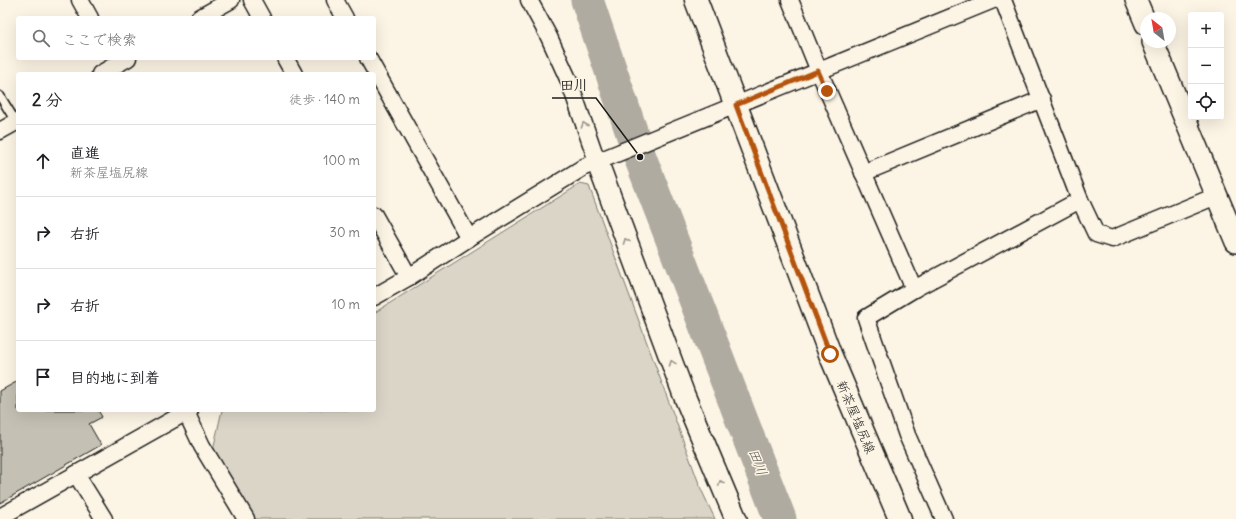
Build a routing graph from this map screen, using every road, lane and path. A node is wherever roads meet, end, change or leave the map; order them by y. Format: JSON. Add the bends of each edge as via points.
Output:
{"nodes":[{"id":1,"x":80,"y":0,"type":"edge"},
{"id":2,"x":231,"y":0,"type":"edge"},
{"id":3,"x":252,"y":0,"type":"edge"},
{"id":4,"x":335,"y":0,"type":"edge"},
{"id":5,"x":529,"y":0,"type":"edge"},
{"id":6,"x":696,"y":0,"type":"edge"},
{"id":7,"x":790,"y":0,"type":"edge"},
{"id":8,"x":993,"y":0,"type":"edge"},
{"id":9,"x":1003,"y":0,"type":"edge"},
{"id":10,"x":1136,"y":0,"type":"edge"},
{"id":11,"x":1141,"y":12,"type":"edge"},
{"id":12,"x":89,"y":16,"type":"edge"},
{"id":13,"x":203,"y":16,"type":"edge"},
{"id":14,"x":261,"y":16,"type":"edge"},
{"id":15,"x":344,"y":16,"type":"edge"},
{"id":16,"x":1155,"y":48,"type":"edge"},
{"id":17,"x":119,"y":60,"type":"edge"},
{"id":18,"x":286,"y":60,"type":"edge"},
{"id":19,"x":369,"y":60,"type":"edge"},
{"id":20,"x":818,"y":71,"type":"junction"},
{"id":21,"x":103,"y":72,"type":"edge"},
{"id":22,"x":293,"y":72,"type":"edge"},
{"id":23,"x":376,"y":72,"type":"edge"},
{"id":24,"x":376,"y":72,"type":"edge"},
{"id":25,"x":0,"y":96,"type":"edge"},
{"id":26,"x":1042,"y":99,"type":"junction"},
{"id":27,"x":736,"y":105,"type":"junction"},
{"id":28,"x":16,"y":120,"type":"edge"},
{"id":29,"x":16,"y":122,"type":"edge"},
{"id":30,"x":0,"y":131,"type":"edge"},
{"id":31,"x":604,"y":159,"type":"junction"},
{"id":32,"x":864,"y":173,"type":"junction"},
{"id":33,"x":1216,"y":196,"type":"junction"},
{"id":34,"x":1080,"y":200,"type":"junction"},
{"id":35,"x":376,"y":219,"type":"edge"},
{"id":36,"x":469,"y":238,"type":"junction"},
{"id":37,"x":1236,"y":242,"type":"edge"},
{"id":38,"x":409,"y":277,"type":"junction"},
{"id":39,"x":914,"y":289,"type":"junction"},
{"id":40,"x":376,"y":296,"type":"edge"},
{"id":41,"x":186,"y":412,"type":"edge"},
{"id":42,"x":188,"y":412,"type":"edge"},
{"id":43,"x":76,"y":474,"type":"junction"},
{"id":44,"x":0,"y":517,"type":"edge"},
{"id":45,"x":104,"y":519,"type":"edge"},
{"id":46,"x":246,"y":519,"type":"edge"},
{"id":47,"x":736,"y":519,"type":"edge"},
{"id":48,"x":900,"y":519,"type":"edge"},
{"id":49,"x":944,"y":519,"type":"edge"}],
"edges":[{"from":1,"to":12,"type":"street"},
{"from":2,"to":13,"type":"street"},
{"from":3,"to":14,"type":"street"},
{"from":4,"to":15,"type":"street"},
{"from":31,"to":5,"type":"street","one_way":true,"via":[[549,37]]},
{"from":6,"to":27,"type":"main road","name":"新茶屋塩尻線"},
{"from":7,"to":20,"type":"street"},
{"from":8,"to":20,"type":"street"},
{"from":9,"to":26,"type":"street"},
{"from":10,"to":11,"type":"street"},
{"from":16,"to":33,"type":"street"},
{"from":17,"to":21,"type":"street"},
{"from":18,"to":22,"type":"street"},
{"from":19,"to":23,"type":"street"},
{"from":20,"to":27,"type":"street"},
{"from":20,"to":32,"type":"street"},
{"from":24,"to":36,"type":"street"},
{"from":25,"to":28,"type":"lane"},
{"from":26,"to":32,"type":"street"},
{"from":26,"to":34,"type":"street"},
{"from":27,"to":31,"type":"street"},
{"from":27,"to":48,"type":"main road","name":"新茶屋塩尻線","via":[[830,354]]},
{"from":29,"to":30,"type":"street"},
{"from":31,"to":36,"type":"street","via":[[584,167]]},
{"from":47,"to":31,"type":"street","one_way":true,"via":[[684,395]]},
{"from":32,"to":39,"type":"street"},
{"from":33,"to":34,"type":"street","via":[[1112,239],[1096,234]]},
{"from":33,"to":37,"type":"street"},
{"from":34,"to":39,"type":"street"},
{"from":35,"to":38,"type":"street"},
{"from":36,"to":38,"type":"street"},
{"from":38,"to":40,"type":"street"},
{"from":39,"to":49,"type":"street","via":[[866,318],[907,435]]},
{"from":41,"to":43,"type":"street"},
{"from":42,"to":46,"type":"street","via":[[202,446]]},
{"from":43,"to":44,"type":"street"},
{"from":43,"to":45,"type":"street"}]}
